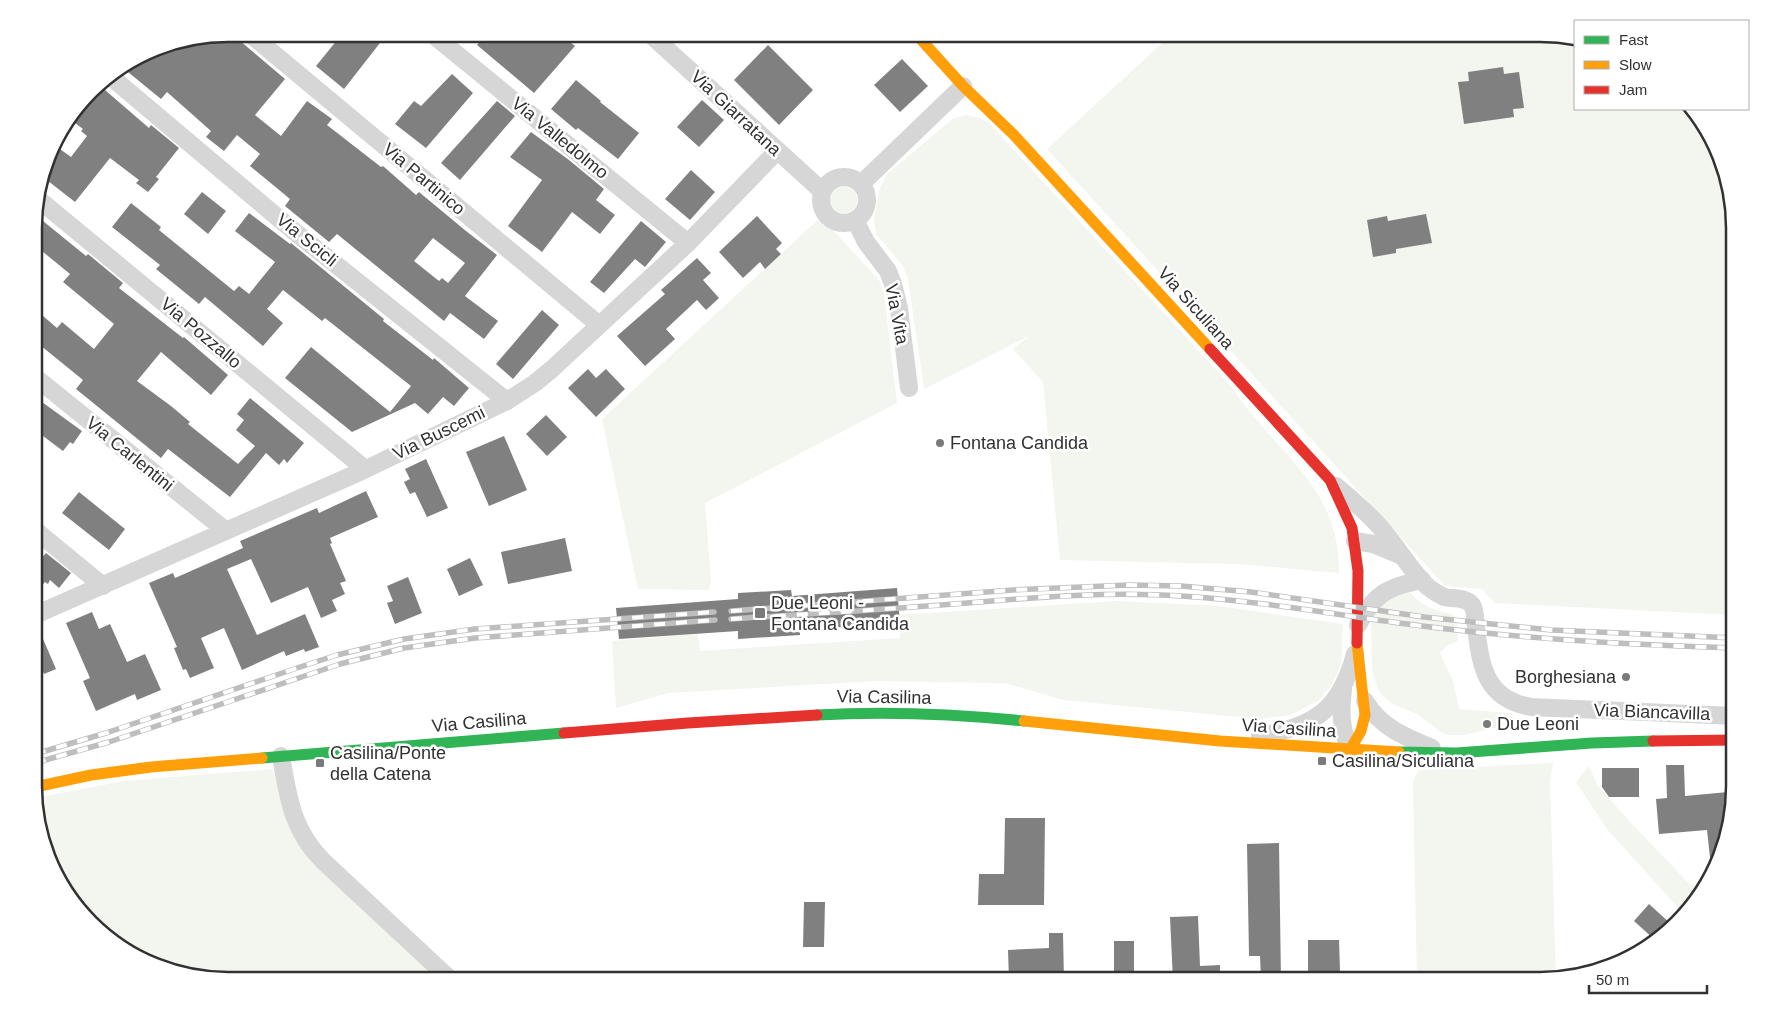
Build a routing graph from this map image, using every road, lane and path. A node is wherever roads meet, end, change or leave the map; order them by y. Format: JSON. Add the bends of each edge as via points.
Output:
{"nodes":[{"id":1,"x":260,"y":42,"type":"edge"},
{"id":2,"x":442,"y":42,"type":"edge"},
{"id":3,"x":659,"y":42,"type":"edge"},
{"id":4,"x":923,"y":42,"type":"edge"},
{"id":5,"x":116,"y":81,"type":"edge"},
{"id":6,"x":963,"y":86,"type":"junction"},
{"id":7,"x":777,"y":151,"type":"junction"},
{"id":8,"x":861,"y":184,"type":"junction"},
{"id":9,"x":822,"y":192,"type":"junction"},
{"id":10,"x":44,"y":204,"type":"edge"},
{"id":11,"x":855,"y":220,"type":"junction"},
{"id":12,"x":688,"y":243,"type":"junction"},
{"id":13,"x":598,"y":324,"type":"junction"},
{"id":14,"x":42,"y":383,"type":"edge"},
{"id":15,"x":909,"y":388,"type":"dead end"},
{"id":16,"x":507,"y":400,"type":"junction"},
{"id":17,"x":365,"y":469,"type":"junction"},
{"id":18,"x":1330,"y":480,"type":"junction"},
{"id":19,"x":225,"y":530,"type":"junction"},
{"id":20,"x":42,"y":536,"type":"edge"},
{"id":21,"x":1355,"y":541,"type":"junction"},
{"id":22,"x":1402,"y":556,"type":"junction"},
{"id":23,"x":1422,"y":580,"type":"junction"},
{"id":24,"x":103,"y":586,"type":"junction"},
{"id":25,"x":42,"y":612,"type":"edge"},
{"id":26,"x":1358,"y":626,"type":"junction"},
{"id":27,"x":1357,"y":648,"type":"junction"},
{"id":28,"x":1343,"y":689,"type":"junction"},
{"id":29,"x":1364,"y":701,"type":"junction"},
{"id":30,"x":1726,"y":716,"type":"edge"},
{"id":31,"x":1726,"y":740,"type":"edge"},
{"id":32,"x":1220,"y":741,"type":"junction"},
{"id":33,"x":1350,"y":750,"type":"junction"},
{"id":34,"x":1444,"y":753,"type":"junction"},
{"id":35,"x":281,"y":756,"type":"junction"},
{"id":36,"x":42,"y":786,"type":"edge"},
{"id":37,"x":442,"y":972,"type":"edge"}],
"edges":[{"from":1,"to":13,"type":"street","name":"Via Partinico"},
{"from":2,"to":12,"type":"street","name":"Via Valledolmo"},
{"from":3,"to":7,"type":"street","name":"Via Giarratana"},
{"from":4,"to":6,"type":"main road","name":"Via Siculiana"},
{"from":5,"to":16,"type":"street","name":"Via Scicli","via":[[295,232]]},
{"from":6,"to":8,"type":"street"},
{"from":6,"to":18,"type":"main road","name":"Via Siculiana","via":[[1013,134]]},
{"from":7,"to":9,"type":"street","name":"Via Giarratana"},
{"from":7,"to":12,"type":"street","name":"Via Buscemi"},
{"from":8,"to":9,"type":"street","via":[[849,177],[840,177],[831,181]]},
{"from":8,"to":11,"type":"street","via":[[866,191],[866,210]]},
{"from":9,"to":11,"type":"street","via":[[821,204],[827,216],[844,223]]},
{"from":10,"to":17,"type":"street","name":"Via Pozzallo"},
{"from":11,"to":15,"type":"street","name":"Via Vita","via":[[866,242],[888,271],[896,292]]},
{"from":12,"to":13,"type":"street","name":"Via Buscemi"},
{"from":13,"to":16,"type":"street","name":"Via Buscemi","via":[[544,376]]},
{"from":14,"to":19,"type":"street","name":"Via Carlentini"},
{"from":16,"to":17,"type":"street","name":"Via Buscemi"},
{"from":17,"to":19,"type":"street","name":"Via Buscemi"},
{"from":18,"to":21,"type":"main road","name":"Via Siculiana"},
{"from":18,"to":22,"type":"street","via":[[1377,524]]},
{"from":19,"to":24,"type":"street","name":"Via Buscemi"},
{"from":20,"to":24,"type":"street"},
{"from":21,"to":22,"type":"street","via":[[1373,544]]},
{"from":21,"to":26,"type":"main road","name":"Via Siculiana"},
{"from":22,"to":23,"type":"street"},
{"from":23,"to":26,"type":"street","via":[[1395,586],[1379,595],[1367,608]]},
{"from":23,"to":30,"type":"street","name":"Via Biancavilla","via":[[1438,594],[1462,599],[1474,608],[1480,654],[1490,683],[1513,702],[1540,708]]},
{"from":24,"to":25,"type":"street","name":"Via Buscemi"},
{"from":26,"to":27,"type":"main road","name":"Via Siculiana"},
{"from":27,"to":28,"type":"street"},
{"from":27,"to":29,"type":"main road","name":"Via Siculiana"},
{"from":28,"to":32,"type":"street","via":[[1326,709],[1299,726],[1268,735]]},
{"from":28,"to":33,"type":"street","via":[[1341,721]]},
{"from":29,"to":33,"type":"main road","name":"Via Siculiana","via":[[1364,724]]},
{"from":29,"to":34,"type":"street","via":[[1388,728]]},
{"from":31,"to":34,"type":"main road","name":"Via Casilina","via":[[1600,742]]},
{"from":32,"to":33,"type":"main road","name":"Via Casilina"},
{"from":32,"to":35,"type":"main road","name":"Via Casilina","via":[[1007,719],[852,713]]},
{"from":33,"to":34,"type":"main road","name":"Via Casilina"},
{"from":35,"to":36,"type":"main road","name":"Via Casilina","via":[[123,770]]},
{"from":35,"to":37,"type":"street","via":[[292,812],[310,846]]}]}
